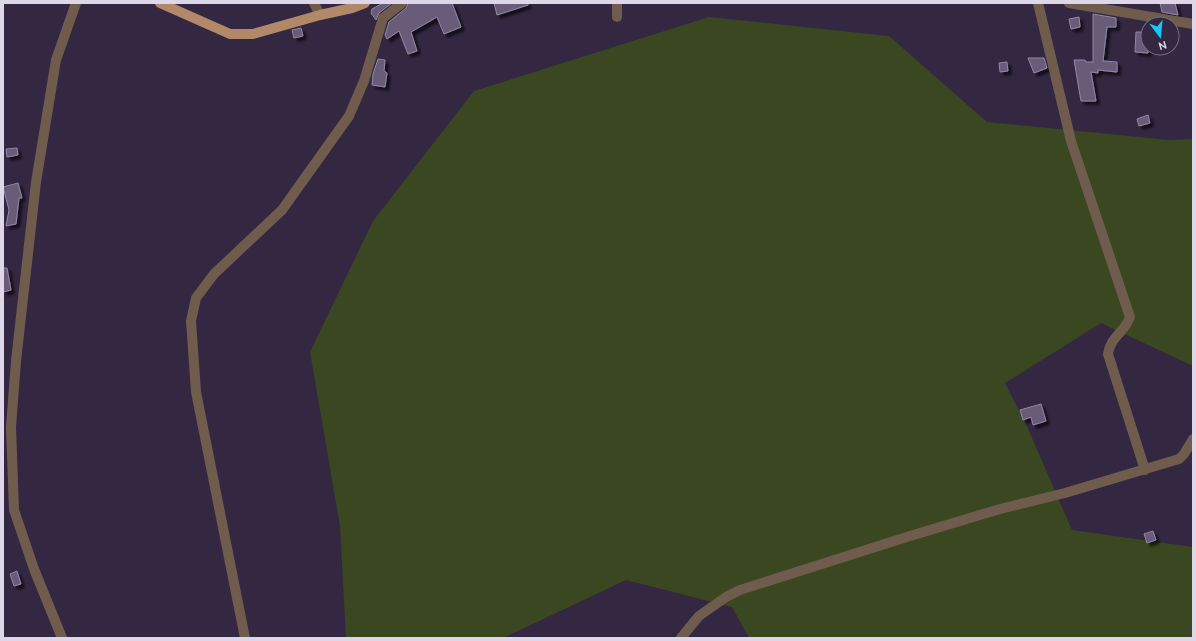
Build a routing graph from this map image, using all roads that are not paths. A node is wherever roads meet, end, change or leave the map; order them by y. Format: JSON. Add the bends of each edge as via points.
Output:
{"nodes":[{"id":1,"x":76,"y":3,"type":"edge"},
{"id":2,"x":160,"y":3,"type":"edge"},
{"id":3,"x":314,"y":3,"type":"edge"},
{"id":4,"x":365,"y":3,"type":"edge"},
{"id":5,"x":402,"y":3,"type":"edge"},
{"id":6,"x":617,"y":3,"type":"edge"},
{"id":7,"x":1038,"y":3,"type":"edge"},
{"id":8,"x":1069,"y":3,"type":"edge"},
{"id":9,"x":320,"y":16,"type":"junction"},
{"id":10,"x":617,"y":17,"type":"dead end"},
{"id":11,"x":1193,"y":24,"type":"edge"},
{"id":12,"x":1193,"y":439,"type":"edge"},
{"id":13,"x":1145,"y":470,"type":"junction"},
{"id":14,"x":62,"y":638,"type":"edge"},
{"id":15,"x":245,"y":638,"type":"edge"},
{"id":16,"x":681,"y":638,"type":"edge"}],
"edges":[{"from":1,"to":14,"type":"street","via":[[56,60],[36,182],[11,427],[14,510]]},
{"from":2,"to":9,"type":"main road","via":[[230,34],[254,34]]},
{"from":3,"to":9,"type":"street"},
{"from":4,"to":9,"type":"main road"},
{"from":5,"to":15,"type":"street","via":[[383,18],[364,80],[348,116],[282,210],[214,274],[196,298],[191,322],[196,392]]},
{"from":6,"to":10,"type":"street"},
{"from":7,"to":13,"type":"street","via":[[1071,141],[1130,317],[1127,326],[1109,346],[1108,354]]},
{"from":8,"to":11,"type":"street"},
{"from":12,"to":13,"type":"street","via":[[1179,459]]},
{"from":13,"to":16,"type":"street","via":[[1000,509],[740,590],[699,616]]}]}
